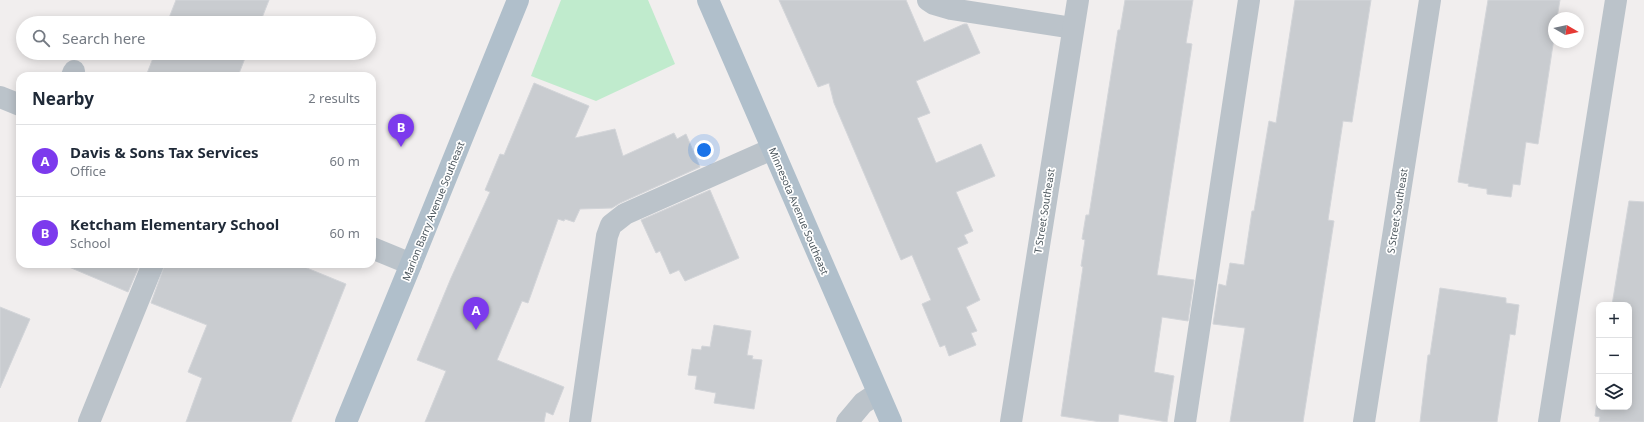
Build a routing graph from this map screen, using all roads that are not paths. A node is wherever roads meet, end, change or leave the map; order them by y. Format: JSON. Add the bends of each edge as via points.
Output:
{"nodes":[{"id":1,"x":518,"y":0,"type":"edge"},
{"id":2,"x":708,"y":0,"type":"edge"},
{"id":3,"x":928,"y":0,"type":"edge"},
{"id":4,"x":1078,"y":0,"type":"edge"},
{"id":5,"x":1249,"y":0,"type":"edge"},
{"id":6,"x":1430,"y":0,"type":"edge"},
{"id":7,"x":1616,"y":0,"type":"edge"},
{"id":8,"x":1074,"y":28,"type":"junction"},
{"id":9,"x":0,"y":97,"type":"edge"},
{"id":10,"x":16,"y":103,"type":"edge"},
{"id":11,"x":772,"y":149,"type":"junction"},
{"id":12,"x":376,"y":250,"type":"edge"},
{"id":13,"x":412,"y":264,"type":"junction"},
{"id":14,"x":151,"y":268,"type":"edge"},
{"id":15,"x":878,"y":393,"type":"junction"},
{"id":16,"x":89,"y":422,"type":"edge"},
{"id":17,"x":346,"y":422,"type":"edge"},
{"id":18,"x":580,"y":422,"type":"edge"},
{"id":19,"x":847,"y":422,"type":"edge"},
{"id":20,"x":891,"y":422,"type":"edge"},
{"id":21,"x":1011,"y":422,"type":"edge"},
{"id":22,"x":1186,"y":422,"type":"edge"},
{"id":23,"x":1364,"y":422,"type":"edge"},
{"id":24,"x":1549,"y":422,"type":"edge"}],
"edges":[{"from":1,"to":13,"type":"main road","name":"Marion Barry Avenue Southeast"},
{"from":2,"to":11,"type":"main road","name":"Minnesota Avenue Southeast"},
{"from":3,"to":8,"type":"street","via":[[951,9]]},
{"from":4,"to":8,"type":"street","name":"T Street Southeast"},
{"from":5,"to":22,"type":"street"},
{"from":6,"to":23,"type":"street","name":"S Street Southeast"},
{"from":7,"to":24,"type":"street"},
{"from":8,"to":21,"type":"street","name":"T Street Southeast"},
{"from":9,"to":10,"type":"street"},
{"from":11,"to":15,"type":"main road","name":"Minnesota Avenue Southeast"},
{"from":11,"to":18,"type":"street","via":[[625,214],[612,225],[607,236]]},
{"from":12,"to":13,"type":"street"},
{"from":13,"to":17,"type":"main road","name":"Marion Barry Avenue Southeast"},
{"from":14,"to":16,"type":"street"},
{"from":15,"to":19,"type":"street","via":[[863,403]]},
{"from":15,"to":20,"type":"main road","name":"Minnesota Avenue Southeast"}]}
